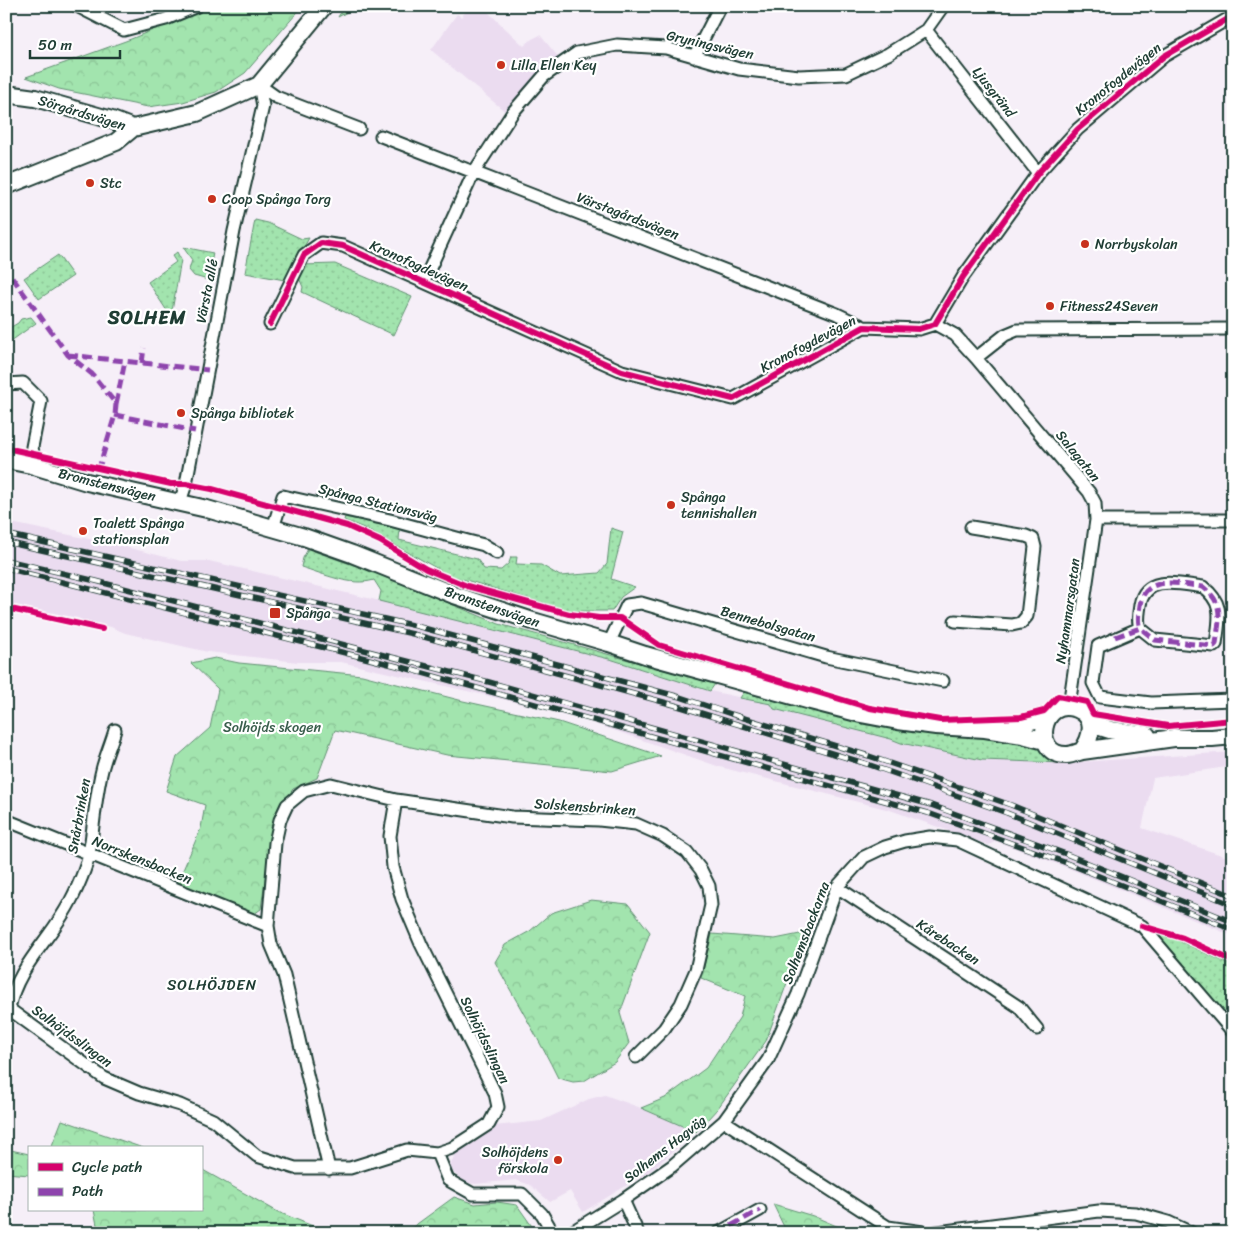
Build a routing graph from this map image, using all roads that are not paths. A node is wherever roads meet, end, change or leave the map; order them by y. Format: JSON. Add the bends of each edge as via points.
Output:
{"nodes":[{"id":1,"x":77,"y":6,"type":"edge"},
{"id":2,"x":197,"y":6,"type":"edge"},
{"id":3,"x":324,"y":6,"type":"edge"},
{"id":4,"x":720,"y":6,"type":"edge"},
{"id":5,"x":943,"y":6,"type":"edge"},
{"id":6,"x":1233,"y":16,"type":"edge"},
{"id":7,"x":926,"y":30,"type":"junction"},
{"id":8,"x":694,"y":57,"type":"junction"},
{"id":9,"x":259,"y":85,"type":"junction"},
{"id":10,"x":6,"y":94,"type":"edge"},
{"id":11,"x":133,"y":128,"type":"junction"},
{"id":12,"x":359,"y":129,"type":"dead end"},
{"id":13,"x":381,"y":136,"type":"dead end"},
{"id":14,"x":474,"y":172,"type":"junction"},
{"id":15,"x":1038,"y":172,"type":"junction"},
{"id":16,"x":6,"y":186,"type":"edge"},
{"id":17,"x":424,"y":281,"type":"junction"},
{"id":18,"x":270,"y":324,"type":"dead end"},
{"id":19,"x":935,"y":324,"type":"junction"},
{"id":20,"x":864,"y":327,"type":"junction"},
{"id":21,"x":1233,"y":329,"type":"edge"},
{"id":22,"x":976,"y":358,"type":"junction"},
{"id":23,"x":6,"y":384,"type":"edge"},
{"id":24,"x":6,"y":460,"type":"edge"},
{"id":25,"x":31,"y":465,"type":"junction"},
{"id":26,"x":180,"y":502,"type":"junction"},
{"id":27,"x":1096,"y":520,"type":"junction"},
{"id":28,"x":1233,"y":520,"type":"edge"},
{"id":29,"x":971,"y":527,"type":"dead end"},
{"id":30,"x":273,"y":528,"type":"junction"},
{"id":31,"x":497,"y":553,"type":"dead end"},
{"id":32,"x":955,"y":621,"type":"dead end"},
{"id":33,"x":1140,"y":628,"type":"junction"},
{"id":34,"x":609,"y":643,"type":"junction"},
{"id":35,"x":944,"y":681,"type":"dead end"},
{"id":36,"x":1233,"y":700,"type":"edge"},
{"id":37,"x":1067,"y":706,"type":"junction"},
{"id":38,"x":1049,"y":716,"type":"junction"},
{"id":39,"x":1091,"y":724,"type":"junction"},
{"id":40,"x":985,"y":729,"type":"junction"},
{"id":41,"x":115,"y":730,"type":"dead end"},
{"id":42,"x":1233,"y":736,"type":"edge"},
{"id":43,"x":1174,"y":738,"type":"junction"},
{"id":44,"x":1045,"y":741,"type":"junction"},
{"id":45,"x":1082,"y":751,"type":"junction"},
{"id":46,"x":396,"y":800,"type":"junction"},
{"id":47,"x":6,"y":820,"type":"edge"},
{"id":48,"x":89,"y":855,"type":"junction"},
{"id":49,"x":837,"y":887,"type":"junction"},
{"id":50,"x":268,"y":926,"type":"junction"},
{"id":51,"x":8,"y":1009,"type":"edge"},
{"id":52,"x":1037,"y":1029,"type":"dead end"},
{"id":53,"x":1233,"y":1032,"type":"edge"},
{"id":54,"x":636,"y":1057,"type":"dead end"},
{"id":55,"x":724,"y":1120,"type":"junction"},
{"id":56,"x":438,"y":1153,"type":"junction"},
{"id":57,"x":328,"y":1169,"type":"junction"},
{"id":58,"x":623,"y":1200,"type":"junction"},
{"id":59,"x":760,"y":1210,"type":"dead end"},
{"id":60,"x":553,"y":1233,"type":"edge"},
{"id":61,"x":570,"y":1233,"type":"edge"},
{"id":62,"x":638,"y":1233,"type":"edge"},
{"id":63,"x":718,"y":1233,"type":"edge"},
{"id":64,"x":930,"y":1233,"type":"edge"},
{"id":65,"x":1192,"y":1233,"type":"edge"}],
"edges":[{"from":1,"to":2,"type":"street","via":[[124,30],[166,19]]},
{"from":3,"to":9,"type":"street","name":"Sörgårdsvägen"},
{"from":4,"to":8,"type":"street"},
{"from":5,"to":7,"type":"street","name":"Gryningsvägen"},
{"from":6,"to":15,"type":"street","name":"Kronofogdevägen","via":[[1164,56],[1078,129]]},
{"from":7,"to":8,"type":"street","name":"Gryningsvägen","via":[[888,54],[846,74],[799,76],[739,69]]},
{"from":7,"to":15,"type":"street","name":"Ljusgränd"},
{"from":8,"to":14,"type":"street","name":"Gryningsvägen","via":[[666,48],[617,45],[577,53],[544,76],[519,105]]},
{"from":9,"to":11,"type":"street","name":"Sörgårdsvägen","via":[[197,112]]},
{"from":9,"to":12,"type":"street","via":[[276,97]]},
{"from":9,"to":26,"type":"street","name":"Värsta allé","via":[[262,106]]},
{"from":10,"to":11,"type":"street","name":"Sörgårdsvägen","via":[[35,98]]},
{"from":11,"to":16,"type":"street","via":[[116,142]]},
{"from":13,"to":14,"type":"street","name":"Värstagårdsvägen"},
{"from":14,"to":17,"type":"street","name":"Gryningsvägen"},
{"from":14,"to":20,"type":"street","name":"Värstagårdsvägen"},
{"from":15,"to":19,"type":"street","name":"Kronofogdevägen","via":[[963,277]]},
{"from":17,"to":18,"type":"street","name":"Kronofogdevägen","via":[[343,246],[321,243],[304,255]]},
{"from":17,"to":20,"type":"street","name":"Kronofogdevägen","via":[[622,371],[733,399]]},
{"from":19,"to":20,"type":"street","name":"Kronofogdevägen","via":[[919,329]]},
{"from":19,"to":22,"type":"street","name":"Salagatan","via":[[955,335]]},
{"from":21,"to":22,"type":"street","via":[[1017,330],[1005,335]]},
{"from":22,"to":27,"type":"street","name":"Salagatan","via":[[1089,492]]},
{"from":23,"to":25,"type":"street","via":[[23,383],[41,401]]},
{"from":24,"to":25,"type":"street","name":"Bromstensvägen"},
{"from":25,"to":26,"type":"street","name":"Bromstensvägen","via":[[87,482]]},
{"from":26,"to":30,"type":"street","name":"Bromstensvägen"},
{"from":27,"to":28,"type":"street"},
{"from":27,"to":37,"type":"street","name":"Nyhammarsgatan"},
{"from":29,"to":32,"type":"street","via":[[1033,539],[1035,547],[1027,616],[1021,623],[1012,625]]},
{"from":30,"to":31,"type":"street","name":"Spånga Stationsväg","via":[[283,496],[484,545]]},
{"from":30,"to":34,"type":"street","name":"Bromstensvägen","via":[[352,554],[454,595]]},
{"from":33,"to":33,"type":"street","via":[[1155,640],[1214,646],[1220,611],[1203,586],[1163,583],[1150,587],[1142,597],[1138,617]]},
{"from":33,"to":36,"type":"street","via":[[1098,646],[1094,683],[1100,697],[1151,703]]},
{"from":34,"to":35,"type":"street","name":"Bennebolsgatan","via":[[627,605],[641,603],[826,656]]},
{"from":34,"to":40,"type":"street","name":"Bromstensvägen","via":[[861,714]]},
{"from":37,"to":38,"type":"street","name":"Bromstensvägen"},
{"from":37,"to":39,"type":"street","name":"Bromstensvägen","via":[[1078,709]]},
{"from":38,"to":40,"type":"street","name":"Bromstensvägen"},
{"from":38,"to":44,"type":"street","via":[[1044,725]]},
{"from":39,"to":43,"type":"street","name":"Bromstensvägen"},
{"from":39,"to":45,"type":"street","via":[[1089,741]]},
{"from":40,"to":44,"type":"street","name":"Bromstensvägen"},
{"from":41,"to":48,"type":"street","name":"Snårbrinken","via":[[102,771]]},
{"from":42,"to":43,"type":"street","name":"Bromstensvägen"},
{"from":43,"to":45,"type":"street","name":"Bromstensvägen"},
{"from":44,"to":45,"type":"street","name":"Bromstensvägen","via":[[1048,747],[1060,754]]},
{"from":46,"to":50,"type":"street","name":"Solskensbrinken","via":[[331,784],[304,791],[287,805],[275,843]]},
{"from":46,"to":54,"type":"street","name":"Solskensbrinken","via":[[512,817],[636,824],[687,852],[705,878],[711,905],[696,970],[681,1004],[664,1029]]},
{"from":46,"to":56,"type":"street","name":"Solhöjdsslingan","via":[[390,836],[393,867],[402,899],[421,944],[496,1092],[498,1107],[488,1124],[452,1148]]},
{"from":47,"to":48,"type":"street","name":"Norrskensbacken"},
{"from":48,"to":50,"type":"street","name":"Norrskensbacken"},
{"from":48,"to":51,"type":"street","name":"Snårbrinken","via":[[71,900],[21,975]]},
{"from":49,"to":52,"type":"street","name":"Kårebacken","via":[[1019,1007]]},
{"from":49,"to":53,"type":"street","name":"Solhemsbackarna","via":[[864,857],[884,847],[930,837],[957,840],[1142,926]]},
{"from":49,"to":55,"type":"street","name":"Solhemsbackarna","via":[[798,994],[768,1060]]},
{"from":50,"to":57,"type":"street","via":[[271,944],[284,975]]},
{"from":51,"to":57,"type":"street","name":"Solhöjdsslingan","via":[[104,1078],[213,1120],[257,1156],[295,1168]]},
{"from":55,"to":58,"type":"street","name":"Solhems Hagväg","via":[[672,1166]]},
{"from":55,"to":64,"type":"street","via":[[888,1227]]},
{"from":56,"to":57,"type":"street","name":"Solhöjdsslingan","via":[[406,1150],[350,1168]]},
{"from":56,"to":60,"type":"street","via":[[448,1180],[473,1194],[522,1194],[542,1214]]},
{"from":58,"to":61,"type":"street","name":"Solhems Hagväg"},
{"from":58,"to":62,"type":"street","name":"Solhems Hagväg"},
{"from":59,"to":63,"type":"street"},
{"from":64,"to":65,"type":"street","via":[[1099,1211],[1136,1213]]}]}
